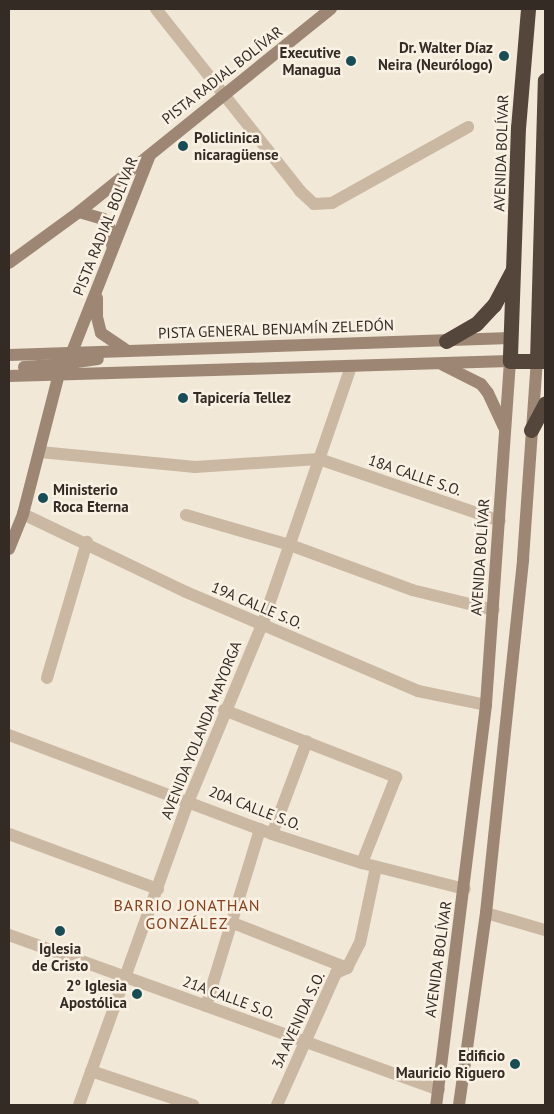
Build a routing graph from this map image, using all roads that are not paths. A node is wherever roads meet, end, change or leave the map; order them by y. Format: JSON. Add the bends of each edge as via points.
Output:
{"nodes":[{"id":1,"x":156,"y":9,"type":"edge"},
{"id":2,"x":331,"y":9,"type":"edge"},
{"id":3,"x":528,"y":9,"type":"edge"},
{"id":4,"x":545,"y":80,"type":"edge"},
{"id":5,"x":225,"y":93,"type":"junction"},
{"id":6,"x":468,"y":127,"type":"dead end"},
{"id":7,"x":156,"y":147,"type":"junction"},
{"id":8,"x":79,"y":212,"type":"junction"},
{"id":9,"x":112,"y":250,"type":"junction"},
{"id":10,"x":9,"y":263,"type":"edge"},
{"id":11,"x":514,"y":267,"type":"junction"},
{"id":12,"x":543,"y":276,"type":"edge"},
{"id":13,"x":99,"y":286,"type":"junction"},
{"id":14,"x":511,"y":338,"type":"junction"},
{"id":15,"x":542,"y":338,"type":"edge"},
{"id":16,"x":446,"y":341,"type":"junction"},
{"id":17,"x":130,"y":350,"type":"junction"},
{"id":18,"x":189,"y":350,"type":"junction"},
{"id":19,"x":72,"y":352,"type":"junction"},
{"id":20,"x":9,"y":355,"type":"edge"},
{"id":21,"x":510,"y":361,"type":"junction"},
{"id":22,"x":541,"y":361,"type":"edge"},
{"id":23,"x":436,"y":363,"type":"junction"},
{"id":24,"x":351,"y":366,"type":"junction"},
{"id":25,"x":11,"y":373,"type":"edge"},
{"id":26,"x":59,"y":374,"type":"junction"},
{"id":27,"x":545,"y":404,"type":"edge"},
{"id":28,"x":531,"y":430,"type":"junction"},
{"id":29,"x":505,"y":431,"type":"junction"},
{"id":30,"x":40,"y":452,"type":"junction"},
{"id":31,"x":319,"y":459,"type":"junction"},
{"id":32,"x":23,"y":514,"type":"junction"},
{"id":33,"x":186,"y":515,"type":"dead end"},
{"id":34,"x":500,"y":521,"type":"junction"},
{"id":35,"x":87,"y":542,"type":"junction"},
{"id":36,"x":290,"y":545,"type":"junction"},
{"id":37,"x":9,"y":549,"type":"edge"},
{"id":38,"x":494,"y":610,"type":"junction"},
{"id":39,"x":262,"y":625,"type":"junction"},
{"id":40,"x":48,"y":678,"type":"dead end"},
{"id":41,"x":486,"y":705,"type":"junction"},
{"id":42,"x":224,"y":710,"type":"junction"},
{"id":43,"x":9,"y":735,"type":"edge"},
{"id":44,"x":307,"y":741,"type":"junction"},
{"id":45,"x":189,"y":800,"type":"junction"},
{"id":46,"x":266,"y":832,"type":"junction"},
{"id":47,"x":9,"y":834,"type":"edge"},
{"id":48,"x":362,"y":863,"type":"junction"},
{"id":49,"x":376,"y":867,"type":"junction"},
{"id":50,"x":158,"y":889,"type":"junction"},
{"id":51,"x":465,"y":889,"type":"junction"},
{"id":52,"x":486,"y":913,"type":"junction"},
{"id":53,"x":233,"y":923,"type":"junction"},
{"id":54,"x":545,"y":930,"type":"edge"},
{"id":55,"x":9,"y":935,"type":"edge"},
{"id":56,"x":347,"y":968,"type":"junction"},
{"id":57,"x":126,"y":977,"type":"junction"},
{"id":58,"x":206,"y":1006,"type":"junction"},
{"id":59,"x":306,"y":1042,"type":"junction"},
{"id":60,"x":91,"y":1071,"type":"junction"},
{"id":61,"x":439,"y":1090,"type":"junction"},
{"id":62,"x":79,"y":1105,"type":"edge"},
{"id":63,"x":193,"y":1105,"type":"edge"},
{"id":64,"x":277,"y":1105,"type":"edge"},
{"id":65,"x":436,"y":1105,"type":"edge"},
{"id":66,"x":459,"y":1105,"type":"edge"}],
"edges":[{"from":1,"to":5,"type":"street"},
{"from":2,"to":5,"type":"main road","name":"PISTA RADIAL BOLÍVAR"},
{"from":3,"to":11,"type":"highway","name":"AVENIDA BOLÍVAR","via":[[518,127]]},
{"from":4,"to":12,"type":"highway"},
{"from":5,"to":6,"type":"street","via":[[314,204],[332,203]]},
{"from":5,"to":7,"type":"main road","name":"PISTA RADIAL BOLÍVAR"},
{"from":7,"to":8,"type":"main road","name":"PISTA RADIAL BOLIVAR"},
{"from":7,"to":9,"type":"main road","name":"PISTA RADIAL BOLIVAR","via":[[143,168]]},
{"from":8,"to":9,"type":"main road","via":[[95,214],[106,222],[111,230]]},
{"from":8,"to":10,"type":"main road","name":"PISTA RADIAL BOLIVAR"},
{"from":9,"to":13,"type":"main road","name":"PISTA RADIAL BOLIVAR"},
{"from":11,"to":14,"type":"highway","name":"AVENIDA BOLÍVAR"},
{"from":11,"to":16,"type":"highway","via":[[494,305],[476,324]]},
{"from":12,"to":15,"type":"highway"},
{"from":13,"to":17,"type":"main road","via":[[96,312],[100,330],[112,342]]},
{"from":13,"to":19,"type":"main road","name":"PISTA RADIAL BOLIVAR"},
{"from":14,"to":15,"type":"highway","name":"PISTA GENERAL BENJAMÍN ZELEDÓN"},
{"from":14,"to":16,"type":"main road","name":"PISTA GENERAL BENJAMÍN ZELEDÓN"},
{"from":14,"to":21,"type":"highway","name":"AVENIDA BOLÍVAR"},
{"from":15,"to":22,"type":"highway"},
{"from":16,"to":18,"type":"main road","name":"PISTA GENERAL BENJAMÍN ZELEDÓN"},
{"from":17,"to":18,"type":"main road","name":"PISTA GENERAL BENJAMÍN ZELEDÓN"},
{"from":17,"to":19,"type":"main road","name":"PISTA GENERAL BENJAMÍN ZELEDÓN"},
{"from":18,"to":26,"type":"main road","via":[[165,357],[77,361],[64,366]]},
{"from":19,"to":20,"type":"main road","name":"PISTA GENERAL BENJAMÍN ZELEDÓN"},
{"from":19,"to":25,"type":"main road","via":[[53,365]]},
{"from":21,"to":22,"type":"highway"},
{"from":21,"to":23,"type":"main road"},
{"from":21,"to":29,"type":"main road","name":"AVENIDA BOLÍVAR"},
{"from":22,"to":28,"type":"main road"},
{"from":23,"to":24,"type":"main road"},
{"from":23,"to":29,"type":"main road","via":[[481,384],[491,398]]},
{"from":24,"to":26,"type":"main road"},
{"from":24,"to":31,"type":"street","name":"AVENIDA YOLANDA MAYORGA"},
{"from":25,"to":26,"type":"main road"},
{"from":26,"to":30,"type":"main road"},
{"from":27,"to":28,"type":"highway"},
{"from":28,"to":52,"type":"main road","via":[[523,559]]},
{"from":29,"to":34,"type":"main road","name":"AVENIDA BOLÍVAR"},
{"from":30,"to":31,"type":"street","via":[[195,467]]},
{"from":30,"to":32,"type":"main road"},
{"from":31,"to":34,"type":"street","name":"18A CALLE S.O."},
{"from":31,"to":36,"type":"street","name":"AVENIDA YOLANDA MAYORGA"},
{"from":32,"to":35,"type":"street","name":"19A CALLE S.O."},
{"from":32,"to":37,"type":"main road"},
{"from":33,"to":36,"type":"street"},
{"from":34,"to":38,"type":"main road","name":"AVENIDA BOLÍVAR"},
{"from":35,"to":39,"type":"street","name":"19A CALLE S.O."},
{"from":35,"to":40,"type":"street"},
{"from":36,"to":38,"type":"street","via":[[412,590]]},
{"from":36,"to":39,"type":"street","name":"AVENIDA YOLANDA MAYORGA"},
{"from":38,"to":41,"type":"main road","name":"AVENIDA BOLÍVAR"},
{"from":39,"to":41,"type":"street","name":"19A CALLE S.O.","via":[[418,691]]},
{"from":39,"to":42,"type":"street","name":"AVENIDA YOLANDA MAYORGA"},
{"from":41,"to":51,"type":"main road","name":"AVENIDA BOLÍVAR"},
{"from":42,"to":44,"type":"street"},
{"from":42,"to":45,"type":"street","name":"AVENIDA YOLANDA MAYORGA"},
{"from":43,"to":45,"type":"street","name":"20A CALLE S.O."},
{"from":44,"to":46,"type":"street"},
{"from":44,"to":48,"type":"street","via":[[396,777]]},
{"from":45,"to":46,"type":"street","name":"20A CALLE S.O."},
{"from":45,"to":50,"type":"street","name":"AVENIDA YOLANDA MAYORGA"},
{"from":46,"to":48,"type":"street","name":"20A CALLE S.O."},
{"from":46,"to":53,"type":"street"},
{"from":47,"to":50,"type":"street"},
{"from":48,"to":49,"type":"street","name":"20A CALLE S.O."},
{"from":49,"to":51,"type":"street","name":"20A CALLE S.O."},
{"from":49,"to":56,"type":"street","name":"3A AVENIDA S.O.","via":[[360,943]]},
{"from":50,"to":57,"type":"street","name":"AVENIDA YOLANDA MAYORGA"},
{"from":51,"to":61,"type":"main road","name":"AVENIDA BOLÍVAR"},
{"from":52,"to":54,"type":"street"},
{"from":52,"to":66,"type":"main road"},
{"from":53,"to":56,"type":"street"},
{"from":53,"to":58,"type":"street"},
{"from":55,"to":57,"type":"street","name":"21A CALLE S.O."},
{"from":56,"to":59,"type":"street","name":"3A AVENIDA S.O.","via":[[336,973]]},
{"from":57,"to":58,"type":"street","name":"21A CALLE S.O."},
{"from":57,"to":60,"type":"street","name":"AVENIDA YOLANDA MAYORGA"},
{"from":58,"to":59,"type":"street","name":"21A CALLE S.O."},
{"from":59,"to":61,"type":"street","name":"21A CALLE S.O."},
{"from":59,"to":64,"type":"street","name":"3A AVENIDA S.O."},
{"from":60,"to":62,"type":"street","name":"AVENIDA YOLANDA MAYORGA"},
{"from":60,"to":63,"type":"street"},
{"from":61,"to":65,"type":"main road","name":"AVENIDA BOLÍVAR"}]}
